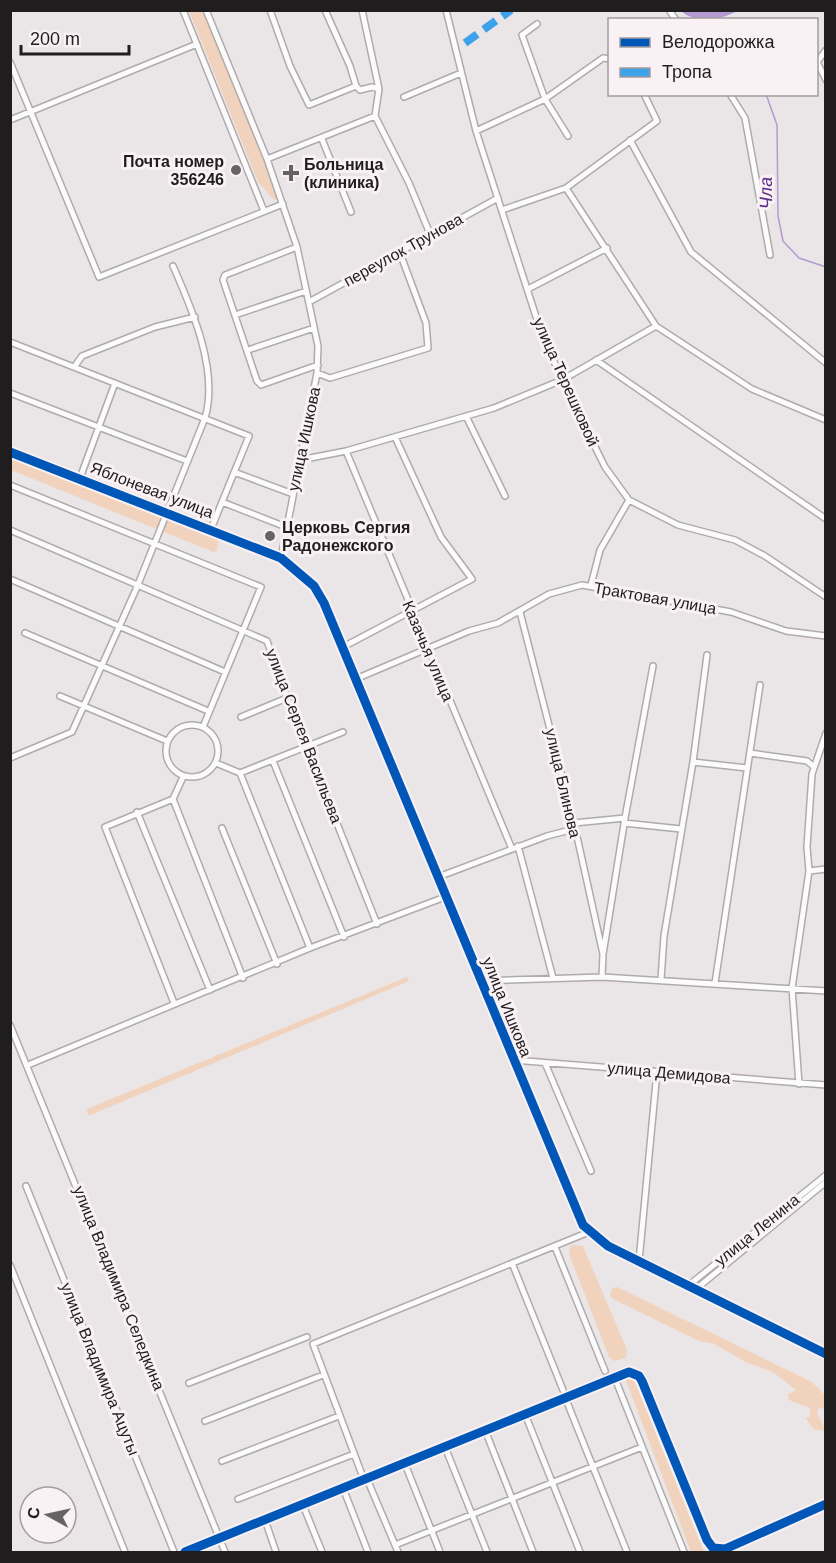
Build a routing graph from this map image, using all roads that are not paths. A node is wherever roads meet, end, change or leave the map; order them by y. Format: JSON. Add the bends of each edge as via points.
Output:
{"nodes":[{"id":1,"x":183,"y":10,"type":"edge"},
{"id":2,"x":206,"y":10,"type":"edge"},
{"id":3,"x":270,"y":10,"type":"edge"},
{"id":4,"x":325,"y":10,"type":"edge"},
{"id":5,"x":362,"y":10,"type":"edge"},
{"id":6,"x":446,"y":10,"type":"edge"},
{"id":7,"x":537,"y":24,"type":"dead end"},
{"id":8,"x":197,"y":44,"type":"junction"},
{"id":9,"x":608,"y":59,"type":"edge"},
{"id":10,"x":10,"y":62,"type":"edge"},
{"id":11,"x":818,"y":66,"type":"edge"},
{"id":12,"x":461,"y":73,"type":"junction"},
{"id":13,"x":825,"y":80,"type":"edge"},
{"id":14,"x":356,"y":86,"type":"junction"},
{"id":15,"x":380,"y":89,"type":"junction"},
{"id":16,"x":644,"y":96,"type":"edge"},
{"id":17,"x":731,"y":96,"type":"edge"},
{"id":18,"x":405,"y":97,"type":"dead end"},
{"id":19,"x":545,"y":99,"type":"junction"},
{"id":20,"x":32,"y":111,"type":"junction"},
{"id":21,"x":375,"y":116,"type":"junction"},
{"id":22,"x":10,"y":120,"type":"edge"},
{"id":23,"x":476,"y":131,"type":"junction"},
{"id":24,"x":568,"y":136,"type":"dead end"},
{"id":25,"x":322,"y":139,"type":"junction"},
{"id":26,"x":630,"y":141,"type":"junction"},
{"id":27,"x":267,"y":159,"type":"junction"},
{"id":28,"x":566,"y":188,"type":"junction"},
{"id":29,"x":498,"y":198,"type":"junction"},
{"id":30,"x":284,"y":204,"type":"junction"},
{"id":31,"x":502,"y":210,"type":"junction"},
{"id":32,"x":264,"y":211,"type":"junction"},
{"id":33,"x":351,"y":213,"type":"dead end"},
{"id":34,"x":430,"y":234,"type":"junction"},
{"id":35,"x":297,"y":247,"type":"junction"},
{"id":36,"x":607,"y":248,"type":"junction"},
{"id":37,"x":400,"y":253,"type":"junction"},
{"id":38,"x":770,"y":255,"type":"dead end"},
{"id":39,"x":173,"y":266,"type":"dead end"},
{"id":40,"x":528,"y":289,"type":"junction"},
{"id":41,"x":306,"y":291,"type":"junction"},
{"id":42,"x":309,"y":302,"type":"junction"},
{"id":43,"x":235,"y":315,"type":"junction"},
{"id":44,"x":195,"y":317,"type":"junction"},
{"id":45,"x":657,"y":326,"type":"junction"},
{"id":46,"x":314,"y":327,"type":"junction"},
{"id":47,"x":10,"y":342,"type":"edge"},
{"id":48,"x":248,"y":350,"type":"junction"},
{"id":49,"x":596,"y":360,"type":"junction"},
{"id":50,"x":825,"y":363,"type":"edge"},
{"id":51,"x":318,"y":365,"type":"junction"},
{"id":52,"x":75,"y":366,"type":"junction"},
{"id":53,"x":317,"y":373,"type":"junction"},
{"id":54,"x":562,"y":380,"type":"junction"},
{"id":55,"x":115,"y":383,"type":"junction"},
{"id":56,"x":10,"y":393,"type":"edge"},
{"id":57,"x":466,"y":416,"type":"junction"},
{"id":58,"x":205,"y":418,"type":"junction"},
{"id":59,"x":825,"y":420,"type":"edge"},
{"id":60,"x":99,"y":427,"type":"junction"},
{"id":61,"x":395,"y":437,"type":"junction"},
{"id":62,"x":346,"y":451,"type":"junction"},
{"id":63,"x":10,"y":452,"type":"edge"},
{"id":64,"x":300,"y":460,"type":"junction"},
{"id":65,"x":187,"y":461,"type":"junction"},
{"id":66,"x":234,"y":472,"type":"junction"},
{"id":67,"x":80,"y":478,"type":"junction"},
{"id":68,"x":10,"y":485,"type":"edge"},
{"id":69,"x":293,"y":494,"type":"junction"},
{"id":70,"x":505,"y":496,"type":"dead end"},
{"id":71,"x":628,"y":500,"type":"junction"},
{"id":72,"x":222,"y":502,"type":"junction"},
{"id":73,"x":166,"y":511,"type":"junction"},
{"id":74,"x":825,"y":519,"type":"edge"},
{"id":75,"x":286,"y":527,"type":"junction"},
{"id":76,"x":211,"y":528,"type":"junction"},
{"id":77,"x":10,"y":530,"type":"edge"},
{"id":78,"x":154,"y":542,"type":"junction"},
{"id":79,"x":281,"y":558,"type":"junction"},
{"id":80,"x":10,"y":579,"type":"edge"},
{"id":81,"x":591,"y":585,"type":"junction"},
{"id":82,"x":137,"y":587,"type":"junction"},
{"id":83,"x":825,"y":597,"type":"edge"},
{"id":84,"x":411,"y":611,"type":"junction"},
{"id":85,"x":520,"y":612,"type":"junction"},
{"id":86,"x":120,"y":626,"type":"junction"},
{"id":87,"x":243,"y":631,"type":"junction"},
{"id":88,"x":25,"y":633,"type":"dead end"},
{"id":89,"x":825,"y":636,"type":"edge"},
{"id":90,"x":343,"y":647,"type":"junction"},
{"id":91,"x":428,"y":649,"type":"junction"},
{"id":92,"x":707,"y":655,"type":"dead end"},
{"id":93,"x":104,"y":666,"type":"junction"},
{"id":94,"x":653,"y":666,"type":"dead end"},
{"id":95,"x":225,"y":672,"type":"junction"},
{"id":96,"x":358,"y":678,"type":"junction"},
{"id":97,"x":760,"y":685,"type":"dead end"},
{"id":98,"x":60,"y":696,"type":"dead end"},
{"id":99,"x":287,"y":698,"type":"junction"},
{"id":100,"x":86,"y":706,"type":"junction"},
{"id":101,"x":208,"y":711,"type":"junction"},
{"id":102,"x":241,"y":717,"type":"dead end"},
{"id":103,"x":203,"y":727,"type":"junction"},
{"id":104,"x":343,"y":732,"type":"dead end"},
{"id":105,"x":825,"y":733,"type":"edge"},
{"id":106,"x":167,"y":741,"type":"junction"},
{"id":107,"x":308,"y":747,"type":"junction"},
{"id":108,"x":750,"y":753,"type":"junction"},
{"id":109,"x":10,"y":758,"type":"edge"},
{"id":110,"x":273,"y":761,"type":"junction"},
{"id":111,"x":693,"y":762,"type":"junction"},
{"id":112,"x":216,"y":763,"type":"junction"},
{"id":113,"x":813,"y":766,"type":"junction"},
{"id":114,"x":747,"y":768,"type":"junction"},
{"id":115,"x":240,"y":773,"type":"junction"},
{"id":116,"x":183,"y":777,"type":"junction"},
{"id":117,"x":173,"y":799,"type":"junction"},
{"id":118,"x":137,"y":812,"type":"junction"},
{"id":119,"x":624,"y":820,"type":"junction"},
{"id":120,"x":574,"y":826,"type":"junction"},
{"id":121,"x":222,"y":828,"type":"dead end"},
{"id":122,"x":681,"y":829,"type":"junction"},
{"id":123,"x":518,"y":846,"type":"junction"},
{"id":124,"x":512,"y":849,"type":"junction"},
{"id":125,"x":825,"y":869,"type":"edge"},
{"id":126,"x":808,"y":871,"type":"junction"},
{"id":127,"x":438,"y":877,"type":"junction"},
{"id":128,"x":445,"y":897,"type":"junction"},
{"id":129,"x":378,"y":924,"type":"junction"},
{"id":130,"x":344,"y":937,"type":"junction"},
{"id":131,"x":310,"y":948,"type":"junction"},
{"id":132,"x":603,"y":954,"type":"junction"},
{"id":133,"x":276,"y":964,"type":"junction"},
{"id":134,"x":602,"y":977,"type":"junction"},
{"id":135,"x":243,"y":978,"type":"junction"},
{"id":136,"x":553,"y":978,"type":"junction"},
{"id":137,"x":661,"y":979,"type":"junction"},
{"id":138,"x":480,"y":981,"type":"junction"},
{"id":139,"x":715,"y":983,"type":"junction"},
{"id":140,"x":792,"y":988,"type":"junction"},
{"id":141,"x":210,"y":990,"type":"junction"},
{"id":142,"x":825,"y":991,"type":"edge"},
{"id":143,"x":174,"y":1003,"type":"junction"},
{"id":144,"x":10,"y":1025,"type":"edge"},
{"id":145,"x":513,"y":1060,"type":"junction"},
{"id":146,"x":545,"y":1063,"type":"junction"},
{"id":147,"x":28,"y":1065,"type":"junction"},
{"id":148,"x":657,"y":1072,"type":"junction"},
{"id":149,"x":799,"y":1084,"type":"junction"},
{"id":150,"x":825,"y":1085,"type":"edge"},
{"id":151,"x":591,"y":1171,"type":"dead end"},
{"id":152,"x":825,"y":1175,"type":"edge"},
{"id":153,"x":825,"y":1182,"type":"edge"},
{"id":154,"x":26,"y":1186,"type":"dead end"},
{"id":155,"x":589,"y":1232,"type":"junction"},
{"id":156,"x":555,"y":1247,"type":"junction"},
{"id":157,"x":639,"y":1261,"type":"junction"},
{"id":158,"x":512,"y":1263,"type":"junction"},
{"id":159,"x":10,"y":1265,"type":"edge"},
{"id":160,"x":689,"y":1285,"type":"junction"},
{"id":161,"x":696,"y":1289,"type":"junction"},
{"id":162,"x":312,"y":1347,"type":"junction"},
{"id":163,"x":825,"y":1354,"type":"edge"},
{"id":164,"x":605,"y":1371,"type":"dead end"},
{"id":165,"x":323,"y":1375,"type":"junction"},
{"id":166,"x":614,"y":1376,"type":"junction"},
{"id":167,"x":189,"y":1383,"type":"dead end"},
{"id":168,"x":563,"y":1390,"type":"dead end"},
{"id":169,"x":565,"y":1397,"type":"junction"},
{"id":170,"x":525,"y":1414,"type":"junction"},
{"id":171,"x":339,"y":1416,"type":"junction"},
{"id":172,"x":205,"y":1421,"type":"dead end"},
{"id":173,"x":485,"y":1430,"type":"junction"},
{"id":174,"x":445,"y":1447,"type":"junction"},
{"id":175,"x":642,"y":1448,"type":"junction"},
{"id":176,"x":354,"y":1454,"type":"junction"},
{"id":177,"x":222,"y":1461,"type":"dead end"},
{"id":178,"x":405,"y":1464,"type":"junction"},
{"id":179,"x":593,"y":1468,"type":"junction"},
{"id":180,"x":366,"y":1479,"type":"junction"},
{"id":181,"x":552,"y":1483,"type":"junction"},
{"id":182,"x":344,"y":1488,"type":"junction"},
{"id":183,"x":238,"y":1499,"type":"dead end"},
{"id":184,"x":512,"y":1499,"type":"junction"},
{"id":185,"x":825,"y":1504,"type":"edge"},
{"id":186,"x":303,"y":1505,"type":"junction"},
{"id":187,"x":472,"y":1515,"type":"junction"},
{"id":188,"x":265,"y":1520,"type":"junction"},
{"id":189,"x":432,"y":1532,"type":"junction"},
{"id":190,"x":219,"y":1539,"type":"junction"},
{"id":191,"x":395,"y":1545,"type":"junction"},
{"id":192,"x":125,"y":1552,"type":"edge"},
{"id":193,"x":174,"y":1552,"type":"edge"},
{"id":194,"x":185,"y":1552,"type":"edge"},
{"id":195,"x":225,"y":1552,"type":"edge"},
{"id":196,"x":276,"y":1552,"type":"edge"},
{"id":197,"x":322,"y":1552,"type":"edge"},
{"id":198,"x":368,"y":1552,"type":"edge"},
{"id":199,"x":398,"y":1552,"type":"edge"},
{"id":200,"x":440,"y":1552,"type":"edge"},
{"id":201,"x":487,"y":1552,"type":"edge"},
{"id":202,"x":533,"y":1552,"type":"edge"},
{"id":203,"x":580,"y":1552,"type":"edge"},
{"id":204,"x":627,"y":1552,"type":"edge"},
{"id":205,"x":684,"y":1552,"type":"edge"}],
"edges":[{"from":1,"to":8,"type":"street"},
{"from":2,"to":27,"type":"street","name":"улица Ишкова"},
{"from":3,"to":14,"type":"street","via":[[309,105]]},
{"from":4,"to":14,"type":"street"},
{"from":5,"to":15,"type":"street"},
{"from":6,"to":12,"type":"street","name":"улица Терешковой"},
{"from":7,"to":19,"type":"street","via":[[522,34]]},
{"from":8,"to":20,"type":"street"},
{"from":8,"to":32,"type":"street"},
{"from":9,"to":19,"type":"street","via":[[603,58]]},
{"from":10,"to":20,"type":"street"},
{"from":11,"to":13,"type":"street"},
{"from":12,"to":18,"type":"street"},
{"from":12,"to":23,"type":"street","name":"улица Терешковой"},
{"from":14,"to":15,"type":"street","via":[[360,90]]},
{"from":15,"to":21,"type":"street"},
{"from":16,"to":26,"type":"street","via":[[657,121]]},
{"from":17,"to":38,"type":"street","via":[[745,118]]},
{"from":19,"to":23,"type":"street"},
{"from":19,"to":24,"type":"street"},
{"from":20,"to":22,"type":"street"},
{"from":20,"to":32,"type":"street","via":[[99,277]]},
{"from":21,"to":25,"type":"street"},
{"from":21,"to":34,"type":"street"},
{"from":23,"to":29,"type":"street","name":"улица Терешковой"},
{"from":25,"to":27,"type":"street"},
{"from":25,"to":33,"type":"street"},
{"from":26,"to":28,"type":"street"},
{"from":26,"to":50,"type":"street","via":[[691,252]]},
{"from":27,"to":30,"type":"street","name":"улица Ишкова"},
{"from":28,"to":31,"type":"street"},
{"from":28,"to":36,"type":"street"},
{"from":29,"to":31,"type":"street","name":"улица Терешковой"},
{"from":29,"to":34,"type":"street","name":"переулок Трунова"},
{"from":30,"to":32,"type":"street"},
{"from":30,"to":35,"type":"street","name":"улица Ишкова"},
{"from":31,"to":40,"type":"street","name":"улица Терешковой"},
{"from":34,"to":37,"type":"street","name":"переулок Трунова"},
{"from":35,"to":41,"type":"street","name":"улица Ишкова"},
{"from":35,"to":43,"type":"street","via":[[225,275],[223,280]]},
{"from":36,"to":40,"type":"street"},
{"from":36,"to":45,"type":"street"},
{"from":37,"to":42,"type":"street","name":"переулок Трунова"},
{"from":37,"to":53,"type":"street","via":[[426,323],[428,348],[330,378]]},
{"from":39,"to":44,"type":"street"},
{"from":40,"to":54,"type":"street","name":"улица Терешковой"},
{"from":41,"to":42,"type":"street","name":"улица Ишкова"},
{"from":41,"to":43,"type":"street"},
{"from":42,"to":46,"type":"street","name":"улица Ишкова"},
{"from":43,"to":48,"type":"street"},
{"from":44,"to":52,"type":"street","via":[[155,327],[82,356]]},
{"from":44,"to":58,"type":"street","via":[[210,389]]},
{"from":45,"to":49,"type":"street"},
{"from":45,"to":59,"type":"street","via":[[752,389]]},
{"from":46,"to":48,"type":"street"},
{"from":46,"to":51,"type":"street","name":"улица Ишкова"},
{"from":47,"to":52,"type":"street"},
{"from":48,"to":51,"type":"street","via":[[261,385]]},
{"from":49,"to":54,"type":"street"},
{"from":49,"to":74,"type":"street"},
{"from":51,"to":53,"type":"street","name":"улица Ишкова"},
{"from":52,"to":55,"type":"street"},
{"from":53,"to":64,"type":"street","name":"улица Ишкова"},
{"from":54,"to":57,"type":"street"},
{"from":54,"to":71,"type":"street","name":"улица Терешковой","via":[[597,453]]},
{"from":55,"to":58,"type":"street"},
{"from":55,"to":60,"type":"street"},
{"from":56,"to":60,"type":"street"},
{"from":57,"to":61,"type":"street"},
{"from":57,"to":70,"type":"street"},
{"from":58,"to":65,"type":"street"},
{"from":58,"to":66,"type":"street","via":[[249,436]]},
{"from":60,"to":65,"type":"street"},
{"from":60,"to":67,"type":"street"},
{"from":61,"to":62,"type":"street"},
{"from":61,"to":84,"type":"street","via":[[441,537],[472,579]]},
{"from":62,"to":64,"type":"street"},
{"from":62,"to":84,"type":"street","name":"Казачья улица"},
{"from":63,"to":67,"type":"street","name":"Яблоневая улица"},
{"from":64,"to":69,"type":"street","name":"улица Ишкова"},
{"from":65,"to":73,"type":"street"},
{"from":66,"to":69,"type":"street"},
{"from":66,"to":72,"type":"street"},
{"from":67,"to":73,"type":"street","name":"Яблоневая улица"},
{"from":68,"to":78,"type":"street"},
{"from":69,"to":75,"type":"street","name":"улица Ишкова"},
{"from":71,"to":81,"type":"street","via":[[600,550]]},
{"from":71,"to":83,"type":"street","via":[[678,525],[735,540]]},
{"from":72,"to":75,"type":"street"},
{"from":72,"to":76,"type":"street"},
{"from":73,"to":76,"type":"street","name":"Яблоневая улица"},
{"from":73,"to":78,"type":"street"},
{"from":75,"to":79,"type":"street","name":"улица Ишкова"},
{"from":76,"to":79,"type":"street","name":"Яблоневая улица"},
{"from":77,"to":82,"type":"street","name":"улица Сергея Васильева"},
{"from":78,"to":82,"type":"street"},
{"from":78,"to":87,"type":"street","via":[[261,588]]},
{"from":79,"to":90,"type":"street","name":"улица Ишкова","via":[[314,586]]},
{"from":80,"to":86,"type":"street"},
{"from":81,"to":85,"type":"street","name":"Трактовая улица","via":[[549,594]]},
{"from":81,"to":89,"type":"street","name":"Трактовая улица","via":[[730,612],[786,631]]},
{"from":82,"to":86,"type":"street"},
{"from":82,"to":87,"type":"street","name":"улица Сергея Васильева"},
{"from":84,"to":90,"type":"street"},
{"from":84,"to":91,"type":"street","name":"Казачья улица"},
{"from":85,"to":91,"type":"street","name":"Трактовая улица"},
{"from":85,"to":120,"type":"street","name":"улица Блинова"},
{"from":86,"to":93,"type":"street"},
{"from":86,"to":95,"type":"street"},
{"from":87,"to":95,"type":"street"},
{"from":87,"to":99,"type":"street","name":"улица Сергея Васильева","via":[[267,641]]},
{"from":88,"to":93,"type":"street"},
{"from":90,"to":96,"type":"street","name":"улица Ишкова"},
{"from":91,"to":96,"type":"street","name":"Трактовая улица"},
{"from":91,"to":124,"type":"street","name":"Казачья улица"},
{"from":92,"to":111,"type":"street"},
{"from":93,"to":100,"type":"street"},
{"from":93,"to":101,"type":"street"},
{"from":94,"to":119,"type":"street"},
{"from":95,"to":101,"type":"street"},
{"from":96,"to":127,"type":"street","name":"улица Ишкова"},
{"from":97,"to":108,"type":"street"},
{"from":98,"to":100,"type":"street"},
{"from":99,"to":102,"type":"street"},
{"from":99,"to":107,"type":"street","name":"улица Сергея Васильева"},
{"from":100,"to":106,"type":"street"},
{"from":100,"to":109,"type":"street","via":[[72,732]]},
{"from":101,"to":103,"type":"street"},
{"from":103,"to":106,"type":"street","via":[[176,729]]},
{"from":103,"to":112,"type":"street","via":[[217,743]]},
{"from":104,"to":107,"type":"street"},
{"from":105,"to":113,"type":"street"},
{"from":106,"to":116,"type":"street","via":[[169,763]]},
{"from":107,"to":110,"type":"street"},
{"from":107,"to":129,"type":"street","name":"улица Сергея Васильева"},
{"from":108,"to":113,"type":"street","via":[[807,761]]},
{"from":108,"to":114,"type":"street"},
{"from":110,"to":115,"type":"street"},
{"from":110,"to":130,"type":"street"},
{"from":111,"to":114,"type":"street"},
{"from":111,"to":122,"type":"street"},
{"from":112,"to":115,"type":"street"},
{"from":112,"to":116,"type":"street","via":[[195,778]]},
{"from":113,"to":126,"type":"street"},
{"from":114,"to":139,"type":"street"},
{"from":115,"to":131,"type":"street"},
{"from":116,"to":117,"type":"street"},
{"from":117,"to":118,"type":"street"},
{"from":117,"to":135,"type":"street"},
{"from":118,"to":141,"type":"street"},
{"from":118,"to":143,"type":"street","via":[[105,827]]},
{"from":119,"to":120,"type":"street"},
{"from":119,"to":122,"type":"street"},
{"from":119,"to":132,"type":"street"},
{"from":120,"to":123,"type":"street"},
{"from":120,"to":132,"type":"street","name":"улица Блинова"},
{"from":121,"to":133,"type":"street"},
{"from":122,"to":137,"type":"street"},
{"from":123,"to":124,"type":"street"},
{"from":123,"to":136,"type":"street"},
{"from":124,"to":127,"type":"street"},
{"from":125,"to":126,"type":"street"},
{"from":126,"to":140,"type":"street"},
{"from":127,"to":128,"type":"street","name":"улица Ишкова"},
{"from":128,"to":129,"type":"street"},
{"from":128,"to":138,"type":"street","name":"улица Ишкова"},
{"from":129,"to":130,"type":"street"},
{"from":130,"to":131,"type":"street"},
{"from":131,"to":133,"type":"street"},
{"from":132,"to":134,"type":"street"},
{"from":133,"to":135,"type":"street"},
{"from":134,"to":136,"type":"street"},
{"from":134,"to":137,"type":"street"},
{"from":135,"to":141,"type":"street"},
{"from":136,"to":138,"type":"street"},
{"from":137,"to":139,"type":"street"},
{"from":138,"to":145,"type":"street","name":"улица Ишкова"},
{"from":139,"to":140,"type":"street"},
{"from":140,"to":142,"type":"street"},
{"from":140,"to":149,"type":"street"},
{"from":141,"to":143,"type":"street"},
{"from":143,"to":147,"type":"street"},
{"from":144,"to":147,"type":"street","name":"улица Владимира Селедкина"},
{"from":145,"to":146,"type":"street","name":"улица Демидова"},
{"from":145,"to":155,"type":"street","name":"улица Ишкова","via":[[574,1208]]},
{"from":146,"to":148,"type":"street","name":"улица Демидова"},
{"from":146,"to":151,"type":"street"},
{"from":147,"to":190,"type":"street","name":"улица Владимира Селедкина"},
{"from":148,"to":149,"type":"street","name":"улица Демидова"},
{"from":148,"to":157,"type":"street"},
{"from":149,"to":150,"type":"street","name":"улица Демидова"},
{"from":152,"to":160,"type":"street","name":"улица Ленина"},
{"from":153,"to":161,"type":"street","name":"улица Ленина"},
{"from":154,"to":193,"type":"street","name":"улица Владимира Ацуты"},
{"from":155,"to":156,"type":"street"},
{"from":155,"to":157,"type":"street","name":"улица Ишкова"},
{"from":156,"to":158,"type":"street"},
{"from":156,"to":164,"type":"street"},
{"from":157,"to":160,"type":"street","name":"улица Ишкова"},
{"from":158,"to":162,"type":"street","via":[[315,1341]]},
{"from":158,"to":168,"type":"street"},
{"from":159,"to":192,"type":"street"},
{"from":160,"to":161,"type":"street","name":"улица Ишкова"},
{"from":161,"to":163,"type":"street","name":"улица Ишкова"},
{"from":162,"to":165,"type":"street"},
{"from":162,"to":167,"type":"street","via":[[305,1336]]},
{"from":165,"to":171,"type":"street"},
{"from":165,"to":172,"type":"street"},
{"from":166,"to":169,"type":"street"},
{"from":166,"to":175,"type":"street"},
{"from":166,"to":185,"type":"street","via":[[629,1372],[639,1376],[713,1548],[724,1549]]},
{"from":169,"to":170,"type":"street"},
{"from":169,"to":179,"type":"street"},
{"from":170,"to":173,"type":"street"},
{"from":170,"to":181,"type":"street"},
{"from":171,"to":176,"type":"street"},
{"from":171,"to":177,"type":"street"},
{"from":173,"to":174,"type":"street"},
{"from":173,"to":184,"type":"street"},
{"from":174,"to":178,"type":"street"},
{"from":174,"to":187,"type":"street"},
{"from":175,"to":179,"type":"street"},
{"from":175,"to":205,"type":"street"},
{"from":176,"to":180,"type":"street"},
{"from":176,"to":183,"type":"street"},
{"from":178,"to":180,"type":"street"},
{"from":178,"to":189,"type":"street"},
{"from":179,"to":181,"type":"street"},
{"from":179,"to":204,"type":"street"},
{"from":180,"to":182,"type":"street"},
{"from":180,"to":191,"type":"street"},
{"from":181,"to":184,"type":"street"},
{"from":181,"to":203,"type":"street"},
{"from":182,"to":186,"type":"street"},
{"from":182,"to":198,"type":"street"},
{"from":184,"to":187,"type":"street"},
{"from":184,"to":202,"type":"street"},
{"from":186,"to":188,"type":"street"},
{"from":186,"to":197,"type":"street"},
{"from":187,"to":189,"type":"street"},
{"from":187,"to":201,"type":"street"},
{"from":188,"to":190,"type":"street"},
{"from":188,"to":196,"type":"street"},
{"from":189,"to":191,"type":"street"},
{"from":189,"to":200,"type":"street"},
{"from":190,"to":194,"type":"street"},
{"from":190,"to":195,"type":"street","name":"улица Владимира Селедкина"},
{"from":191,"to":199,"type":"street"}]}
